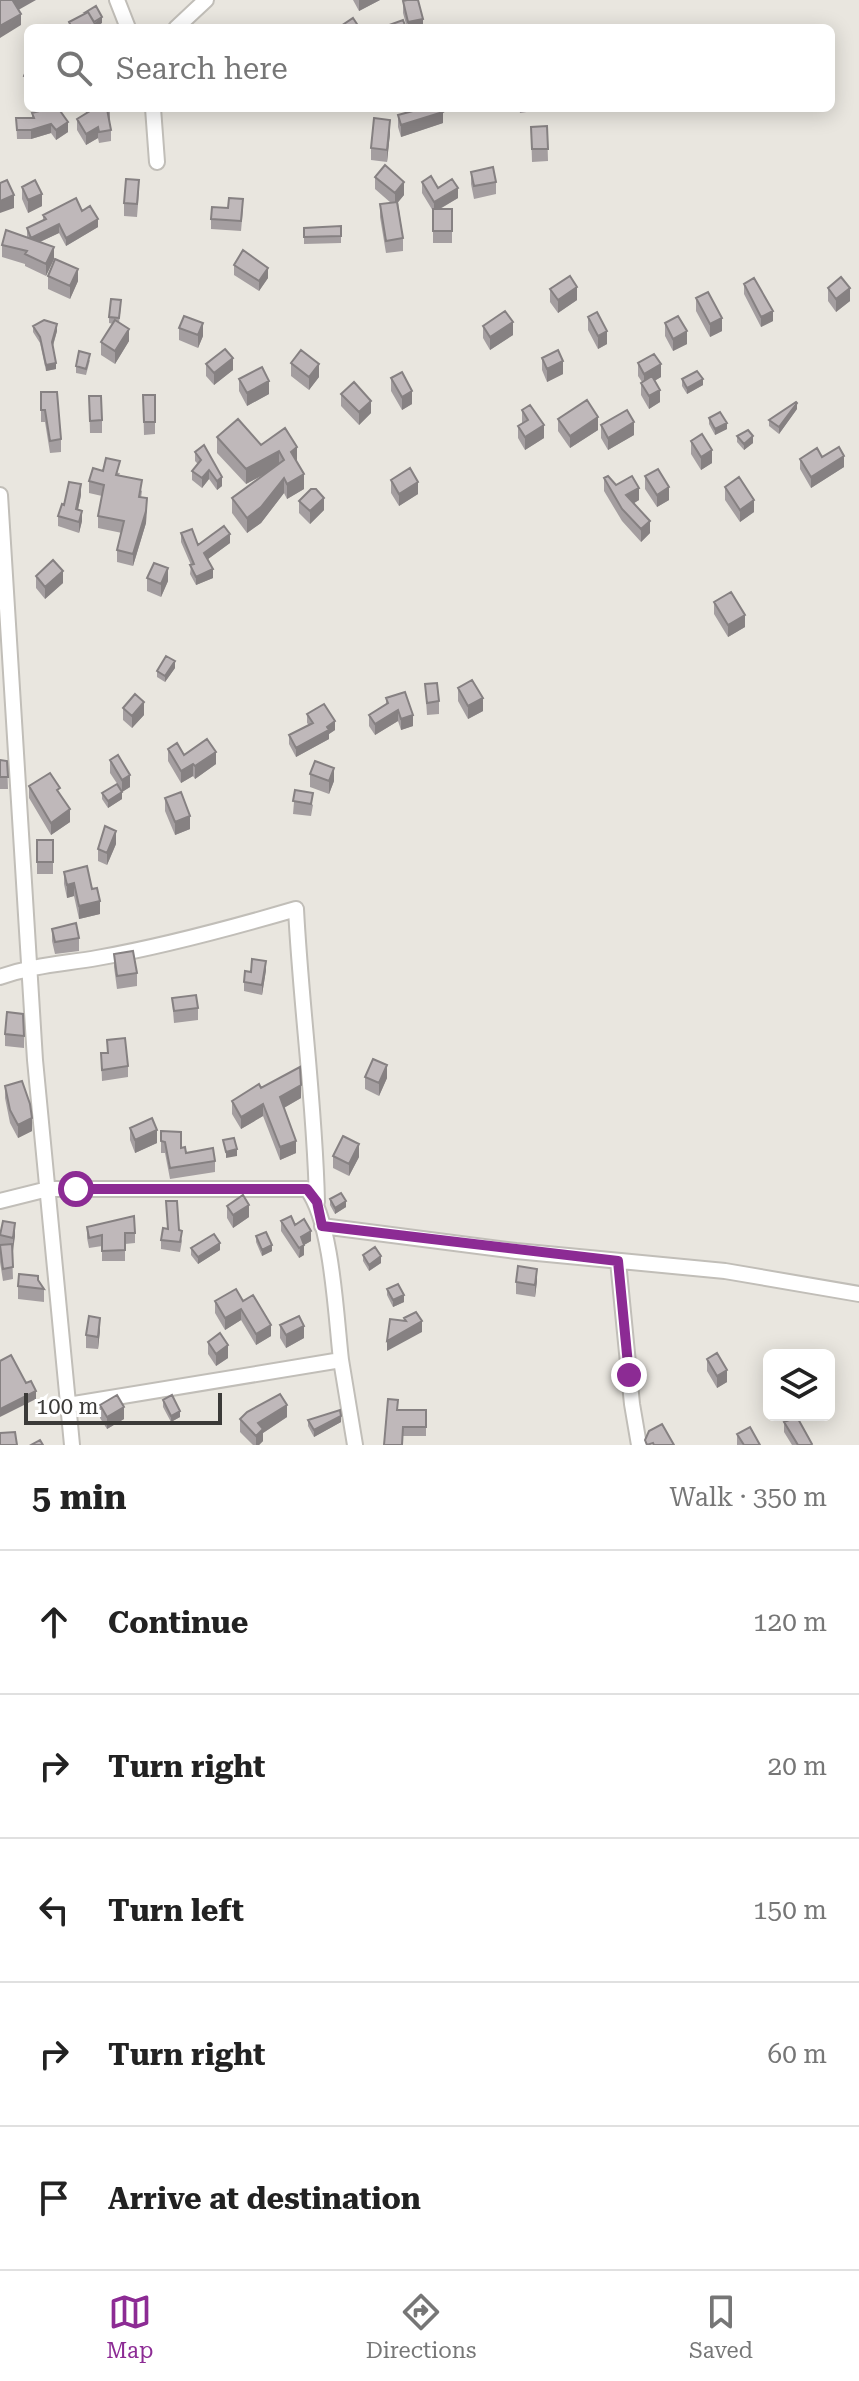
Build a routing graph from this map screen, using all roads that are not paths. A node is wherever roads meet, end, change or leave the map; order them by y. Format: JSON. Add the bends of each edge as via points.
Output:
{"nodes":[{"id":1,"x":117,"y":0,"type":"edge"},
{"id":2,"x":188,"y":0,"type":"edge"},
{"id":3,"x":206,"y":0,"type":"edge"},
{"id":4,"x":126,"y":24,"type":"edge"},
{"id":5,"x":179,"y":24,"type":"edge"},
{"id":6,"x":180,"y":24,"type":"edge"},
{"id":7,"x":153,"y":112,"type":"edge"},
{"id":8,"x":157,"y":162,"type":"dead end"},
{"id":9,"x":0,"y":495,"type":"edge"},
{"id":10,"x":30,"y":966,"type":"junction"},
{"id":11,"x":0,"y":977,"type":"edge"},
{"id":12,"x":48,"y":1189,"type":"junction"},
{"id":13,"x":0,"y":1201,"type":"edge"},
{"id":14,"x":317,"y":1202,"type":"junction"},
{"id":15,"x":322,"y":1226,"type":"junction"},
{"id":16,"x":618,"y":1261,"type":"junction"},
{"id":17,"x":859,"y":1294,"type":"edge"},
{"id":18,"x":341,"y":1360,"type":"junction"},
{"id":19,"x":68,"y":1405,"type":"junction"},
{"id":20,"x":72,"y":1445,"type":"edge"},
{"id":21,"x":355,"y":1445,"type":"edge"},
{"id":22,"x":639,"y":1445,"type":"edge"}],
"edges":[{"from":1,"to":4,"type":"street"},
{"from":2,"to":5,"type":"street"},
{"from":3,"to":6,"type":"street"},
{"from":7,"to":8,"type":"street"},
{"from":9,"to":10,"type":"street"},
{"from":10,"to":11,"type":"street"},
{"from":10,"to":12,"type":"street"},
{"from":10,"to":14,"type":"street","via":[[128,951],[296,909]]},
{"from":12,"to":13,"type":"street"},
{"from":12,"to":14,"type":"street","via":[[307,1189]]},
{"from":12,"to":19,"type":"street"},
{"from":14,"to":15,"type":"street"},
{"from":15,"to":16,"type":"street"},
{"from":15,"to":18,"type":"street"},
{"from":16,"to":17,"type":"street","via":[[725,1271]]},
{"from":16,"to":22,"type":"street"},
{"from":18,"to":19,"type":"street"},
{"from":18,"to":21,"type":"street"},
{"from":19,"to":20,"type":"street"}]}
